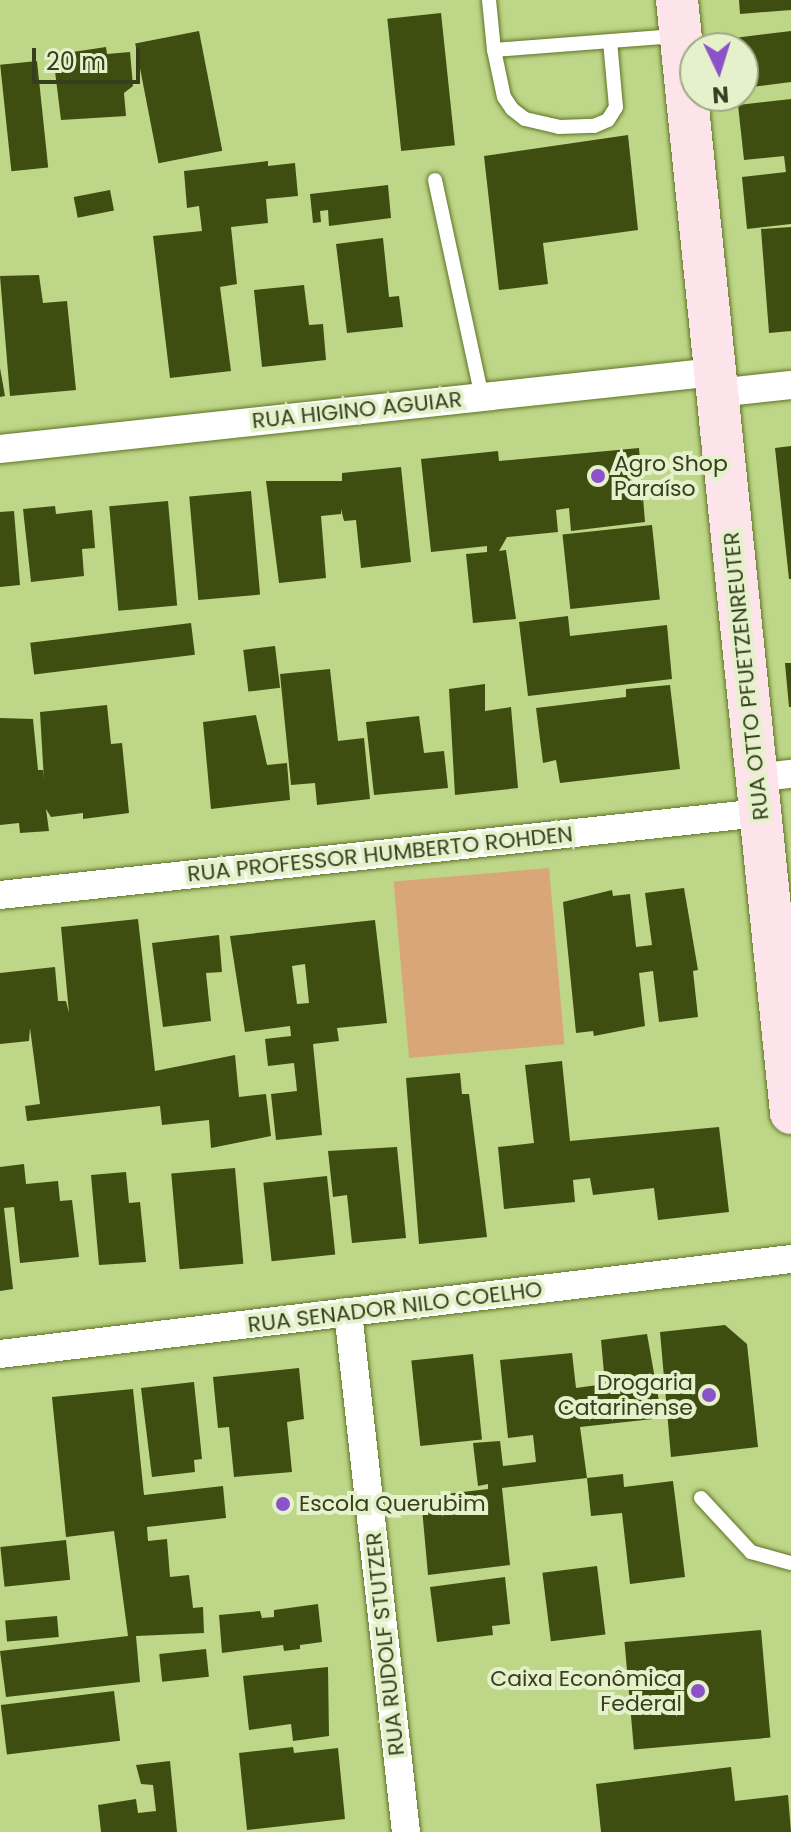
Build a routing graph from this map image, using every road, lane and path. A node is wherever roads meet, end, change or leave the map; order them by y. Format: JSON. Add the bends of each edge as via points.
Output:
{"nodes":[{"id":1,"x":489,"y":0,"type":"edge"},
{"id":2,"x":678,"y":18,"type":"edge"},
{"id":3,"x":610,"y":41,"type":"junction"},
{"id":4,"x":494,"y":50,"type":"junction"},
{"id":5,"x":435,"y":180,"type":"dead end"},
{"id":6,"x":716,"y":382,"type":"junction"},
{"id":7,"x":791,"y":385,"type":"edge"},
{"id":8,"x":482,"y":397,"type":"junction"},
{"id":9,"x":0,"y":449,"type":"edge"},
{"id":10,"x":769,"y":788,"type":"edge"},
{"id":11,"x":0,"y":895,"type":"edge"},
{"id":12,"x":791,"y":1113,"type":"edge"},
{"id":13,"x":791,"y":1259,"type":"edge"},
{"id":14,"x":348,"y":1312,"type":"junction"},
{"id":15,"x":0,"y":1354,"type":"edge"},
{"id":16,"x":701,"y":1498,"type":"dead end"},
{"id":17,"x":791,"y":1563,"type":"edge"},
{"id":18,"x":406,"y":1832,"type":"edge"}],
"edges":[{"from":1,"to":4,"type":"lane"},
{"from":2,"to":3,"type":"lane"},
{"from":2,"to":6,"type":"main road","name":"RUA OTTO PFUETZENREUTER"},
{"from":3,"to":4,"type":"lane"},
{"from":3,"to":4,"type":"lane","via":[[616,107],[608,120],[594,126],[559,127],[525,119],[504,97]]},
{"from":5,"to":8,"type":"lane"},
{"from":6,"to":7,"type":"street","name":"RUA HIGINO AGUIAR"},
{"from":6,"to":8,"type":"street","name":"RUA HIGINO AGUIAR"},
{"from":6,"to":10,"type":"main road","name":"RUA OTTO PFUETZENREUTER"},
{"from":8,"to":9,"type":"street","name":"RUA HIGINO AGUIAR"},
{"from":10,"to":11,"type":"street","name":"RUA PROFESSOR HUMBERTO ROHDEN"},
{"from":10,"to":12,"type":"main road","name":"RUA OTTO PFUETZENREUTER"},
{"from":13,"to":14,"type":"street","name":"RUA SENADOR NILO COELHO"},
{"from":14,"to":15,"type":"street","name":"RUA SENADOR NILO COELHO"},
{"from":14,"to":18,"type":"street","name":"RUA RUDOLF STUTZER"},
{"from":16,"to":17,"type":"lane","via":[[751,1552]]}]}
